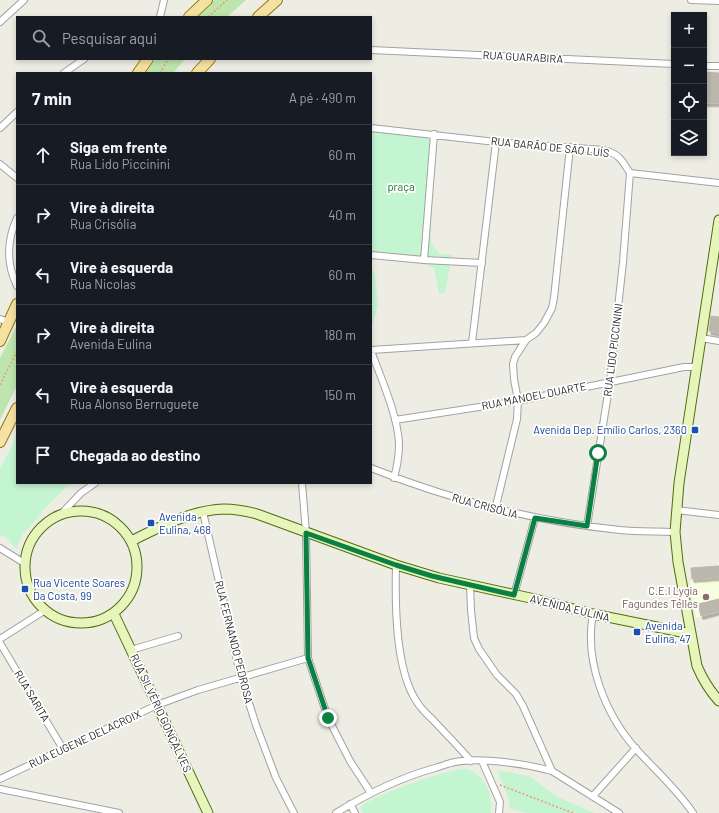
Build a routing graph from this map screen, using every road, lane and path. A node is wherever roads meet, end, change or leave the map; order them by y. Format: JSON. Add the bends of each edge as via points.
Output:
{"nodes":[{"id":1,"x":24,"y":0,"type":"edge"},
{"id":2,"x":164,"y":0,"type":"edge"},
{"id":3,"x":207,"y":0,"type":"edge"},
{"id":4,"x":227,"y":0,"type":"edge"},
{"id":5,"x":277,"y":0,"type":"edge"},
{"id":6,"x":691,"y":0,"type":"edge"},
{"id":7,"x":719,"y":1,"type":"edge"},
{"id":8,"x":160,"y":16,"type":"edge"},
{"id":9,"x":190,"y":16,"type":"edge"},
{"id":10,"x":209,"y":16,"type":"edge"},
{"id":11,"x":259,"y":16,"type":"edge"},
{"id":12,"x":0,"y":22,"type":"edge"},
{"id":13,"x":372,"y":50,"type":"edge"},
{"id":14,"x":83,"y":60,"type":"edge"},
{"id":15,"x":145,"y":60,"type":"edge"},
{"id":16,"x":167,"y":60,"type":"edge"},
{"id":17,"x":209,"y":60,"type":"edge"},
{"id":18,"x":671,"y":64,"type":"edge"},
{"id":19,"x":707,"y":66,"type":"edge"},
{"id":20,"x":719,"y":66,"type":"edge"},
{"id":21,"x":65,"y":72,"type":"edge"},
{"id":22,"x":139,"y":72,"type":"edge"},
{"id":23,"x":161,"y":72,"type":"edge"},
{"id":24,"x":198,"y":72,"type":"edge"},
{"id":25,"x":16,"y":113,"type":"edge"},
{"id":26,"x":0,"y":117,"type":"edge"},
{"id":27,"x":7,"y":121,"type":"junction"},
{"id":28,"x":0,"y":128,"type":"edge"},
{"id":29,"x":372,"y":128,"type":"edge"},
{"id":30,"x":434,"y":134,"type":"junction"},
{"id":31,"x":496,"y":142,"type":"junction"},
{"id":32,"x":570,"y":147,"type":"junction"},
{"id":33,"x":0,"y":164,"type":"edge"},
{"id":34,"x":630,"y":173,"type":"junction"},
{"id":35,"x":16,"y":177,"type":"edge"},
{"id":36,"x":719,"y":183,"type":"edge"},
{"id":37,"x":16,"y":220,"type":"edge"},
{"id":38,"x":719,"y":220,"type":"edge"},
{"id":39,"x":372,"y":255,"type":"edge"},
{"id":40,"x":424,"y":260,"type":"junction"},
{"id":41,"x":482,"y":263,"type":"junction"},
{"id":42,"x":16,"y":283,"type":"edge"},
{"id":43,"x":16,"y":305,"type":"edge"},
{"id":44,"x":4,"y":321,"type":"edge"},
{"id":45,"x":701,"y":338,"type":"junction"},
{"id":46,"x":526,"y":340,"type":"junction"},
{"id":47,"x":0,"y":341,"type":"edge"},
{"id":48,"x":719,"y":341,"type":"edge"},
{"id":49,"x":472,"y":343,"type":"junction"},
{"id":50,"x":372,"y":351,"type":"edge"},
{"id":51,"x":16,"y":353,"type":"edge"},
{"id":52,"x":372,"y":354,"type":"edge"},
{"id":53,"x":697,"y":367,"type":"junction"},
{"id":54,"x":610,"y":381,"type":"junction"},
{"id":55,"x":0,"y":385,"type":"edge"},
{"id":56,"x":518,"y":400,"type":"junction"},
{"id":57,"x":16,"y":410,"type":"edge"},
{"id":58,"x":395,"y":420,"type":"junction"},
{"id":59,"x":0,"y":442,"type":"edge"},
{"id":60,"x":372,"y":468,"type":"edge"},
{"id":61,"x":394,"y":478,"type":"junction"},
{"id":62,"x":94,"y":484,"type":"edge"},
{"id":63,"x":302,"y":484,"type":"edge"},
{"id":64,"x":495,"y":510,"type":"junction"},
{"id":65,"x":676,"y":510,"type":"junction"},
{"id":66,"x":203,"y":512,"type":"junction"},
{"id":67,"x":60,"y":515,"type":"junction"},
{"id":68,"x":719,"y":515,"type":"edge"},
{"id":69,"x":535,"y":518,"type":"junction"},
{"id":70,"x":587,"y":526,"type":"junction"},
{"id":71,"x":675,"y":532,"type":"junction"},
{"id":72,"x":306,"y":533,"type":"junction"},
{"id":73,"x":131,"y":541,"type":"junction"},
{"id":74,"x":0,"y":548,"type":"edge"},
{"id":75,"x":24,"y":563,"type":"junction"},
{"id":76,"x":396,"y":565,"type":"junction"},
{"id":77,"x":470,"y":585,"type":"junction"},
{"id":78,"x":514,"y":595,"type":"junction"},
{"id":79,"x":44,"y":611,"type":"junction"},
{"id":80,"x":114,"y":614,"type":"junction"},
{"id":81,"x":592,"y":614,"type":"junction"},
{"id":82,"x":691,"y":634,"type":"junction"},
{"id":83,"x":178,"y":636,"type":"dead end"},
{"id":84,"x":0,"y":639,"type":"edge"},
{"id":85,"x":0,"y":643,"type":"edge"},
{"id":86,"x":131,"y":650,"type":"junction"},
{"id":87,"x":308,"y":658,"type":"junction"},
{"id":88,"x":241,"y":678,"type":"junction"},
{"id":89,"x":719,"y":700,"type":"edge"},
{"id":90,"x":157,"y":705,"type":"junction"},
{"id":91,"x":636,"y":748,"type":"junction"},
{"id":92,"x":63,"y":749,"type":"junction"},
{"id":93,"x":471,"y":760,"type":"junction"},
{"id":94,"x":482,"y":761,"type":"junction"},
{"id":95,"x":552,"y":771,"type":"junction"},
{"id":96,"x":0,"y":779,"type":"edge"},
{"id":97,"x":505,"y":787,"type":"dead end"},
{"id":98,"x":0,"y":789,"type":"edge"},
{"id":99,"x":371,"y":793,"type":"junction"},
{"id":100,"x":593,"y":796,"type":"junction"},
{"id":101,"x":350,"y":804,"type":"junction"},
{"id":102,"x":119,"y":813,"type":"edge"},
{"id":103,"x":208,"y":813,"type":"edge"},
{"id":104,"x":294,"y":813,"type":"edge"},
{"id":105,"x":336,"y":813,"type":"edge"},
{"id":106,"x":355,"y":813,"type":"edge"},
{"id":107,"x":499,"y":813,"type":"edge"},
{"id":108,"x":573,"y":813,"type":"edge"},
{"id":109,"x":619,"y":813,"type":"edge"},
{"id":110,"x":693,"y":813,"type":"edge"}],
"edges":[{"from":1,"to":12,"type":"street"},
{"from":2,"to":8,"type":"street"},
{"from":3,"to":9,"type":"main road"},
{"from":4,"to":10,"type":"path"},
{"from":5,"to":11,"type":"main road"},
{"from":6,"to":7,"type":"street"},
{"from":13,"to":18,"type":"street","name":"RUA GUARABIRA"},
{"from":14,"to":21,"type":"street"},
{"from":15,"to":22,"type":"main road"},
{"from":16,"to":23,"type":"path"},
{"from":17,"to":24,"type":"main road"},
{"from":19,"to":20,"type":"street"},
{"from":25,"to":27,"type":"street"},
{"from":26,"to":27,"type":"street"},
{"from":27,"to":28,"type":"street"},
{"from":29,"to":30,"type":"street","name":"RUA BARÃO DE SÃO LUÍS"},
{"from":30,"to":31,"type":"street","name":"RUA BARÃO DE SÃO LUÍS"},
{"from":30,"to":40,"type":"street"},
{"from":31,"to":32,"type":"street","name":"RUA BARÃO DE SÃO LUÍS"},
{"from":31,"to":41,"type":"street"},
{"from":32,"to":34,"type":"street","name":"RUA BARÃO DE SÃO LUÍS","via":[[613,152]]},
{"from":32,"to":46,"type":"street","via":[[552,308],[536,333]]},
{"from":33,"to":35,"type":"street"},
{"from":34,"to":36,"type":"street"},
{"from":34,"to":54,"type":"street","name":"RUA LIDO PICCININI"},
{"from":37,"to":42,"type":"street","via":[[8,246],[9,262]]},
{"from":38,"to":45,"type":"street"},
{"from":39,"to":40,"type":"street"},
{"from":40,"to":41,"type":"street"},
{"from":41,"to":49,"type":"street"},
{"from":43,"to":44,"type":"main road"},
{"from":44,"to":47,"type":"main road"},
{"from":45,"to":48,"type":"street"},
{"from":45,"to":53,"type":"street"},
{"from":46,"to":49,"type":"street"},
{"from":46,"to":56,"type":"street","via":[[513,364]]},
{"from":49,"to":50,"type":"street"},
{"from":51,"to":55,"type":"path"},
{"from":52,"to":58,"type":"street"},
{"from":53,"to":54,"type":"street","name":"RUA MANOEL DUARTE","via":[[684,367]]},
{"from":53,"to":65,"type":"street"},
{"from":54,"to":56,"type":"street","name":"RUA MANOEL DUARTE"},
{"from":54,"to":70,"type":"street","name":"RUA LIDO PICCININI"},
{"from":56,"to":58,"type":"street","name":"RUA MANOEL DUARTE"},
{"from":56,"to":64,"type":"street","via":[[515,432]]},
{"from":57,"to":59,"type":"main road"},
{"from":58,"to":61,"type":"street","via":[[399,443]]},
{"from":60,"to":61,"type":"street","name":"RUA CRISÓLIA"},
{"from":61,"to":64,"type":"street","name":"RUA CRISÓLIA"},
{"from":62,"to":67,"type":"street"},
{"from":63,"to":72,"type":"street"},
{"from":64,"to":69,"type":"street","name":"RUA CRISÓLIA"},
{"from":65,"to":68,"type":"street"},
{"from":65,"to":71,"type":"street"},
{"from":66,"to":72,"type":"street","name":"AVENIDA EULINA","via":[[240,510]]},
{"from":66,"to":73,"type":"street","name":"AVENIDA EULINA","via":[[174,521]]},
{"from":66,"to":88,"type":"street","name":"RUA FERNANDO PEDROSA"},
{"from":67,"to":73,"type":"street","via":[[76,511],[93,512],[122,528]]},
{"from":67,"to":75,"type":"street","via":[[46,522],[35,534]]},
{"from":69,"to":70,"type":"street","name":"RUA CRISÓLIA"},
{"from":69,"to":78,"type":"street"},
{"from":70,"to":71,"type":"street","name":"RUA CRISÓLIA"},
{"from":71,"to":82,"type":"street"},
{"from":72,"to":76,"type":"street","name":"AVENIDA EULINA"},
{"from":72,"to":87,"type":"street"},
{"from":73,"to":80,"type":"street","via":[[137,556],[138,572],[134,588],[126,602]]},
{"from":74,"to":75,"type":"street"},
{"from":75,"to":79,"type":"street","via":[[25,581],[32,598]]},
{"from":76,"to":77,"type":"street","name":"AVENIDA EULINA"},
{"from":76,"to":93,"type":"street","via":[[397,625],[408,687],[417,703]]},
{"from":77,"to":78,"type":"street","name":"AVENIDA EULINA"},
{"from":77,"to":95,"type":"street","via":[[474,638],[497,674],[516,694]]},
{"from":78,"to":81,"type":"street","name":"AVENIDA EULINA"},
{"from":79,"to":80,"type":"street","via":[[60,620],[79,624],[97,622]]},
{"from":79,"to":84,"type":"street"},
{"from":80,"to":86,"type":"street","name":"RUA SILVÉRIO GONÇALVES"},
{"from":81,"to":82,"type":"street","name":"AVENIDA EULINA"},
{"from":81,"to":91,"type":"street","via":[[592,652],[600,687],[620,727]]},
{"from":82,"to":89,"type":"street","via":[[697,666],[710,692]]},
{"from":83,"to":86,"type":"street"},
{"from":85,"to":92,"type":"street","name":"RUA SARITA"},
{"from":86,"to":90,"type":"street","name":"RUA SILVÉRIO GONÇALVES"},
{"from":87,"to":88,"type":"street","name":"RUA EUGENE DELACROIX"},
{"from":87,"to":99,"type":"street","via":[[328,718],[350,761]]},
{"from":88,"to":90,"type":"street","name":"RUA EUGENE DELACROIX"},
{"from":88,"to":104,"type":"street","name":"RUA FERNANDO PEDROSA","via":[[276,778]]},
{"from":90,"to":92,"type":"street","name":"RUA EUGENE DELACROIX"},
{"from":90,"to":103,"type":"street","name":"RUA SILVÉRIO GONÇALVES"},
{"from":91,"to":100,"type":"street"},
{"from":91,"to":110,"type":"street"},
{"from":92,"to":96,"type":"street","name":"RUA EUGENE DELACROIX"},
{"from":93,"to":94,"type":"street"},
{"from":93,"to":99,"type":"street","via":[[416,773]]},
{"from":94,"to":95,"type":"street","via":[[529,765]]},
{"from":94,"to":107,"type":"street","via":[[500,802]]},
{"from":95,"to":100,"type":"street"},
{"from":97,"to":108,"type":"path"},
{"from":98,"to":102,"type":"street"},
{"from":99,"to":101,"type":"street"},
{"from":100,"to":109,"type":"street"},
{"from":101,"to":105,"type":"street"},
{"from":101,"to":106,"type":"street"}]}
